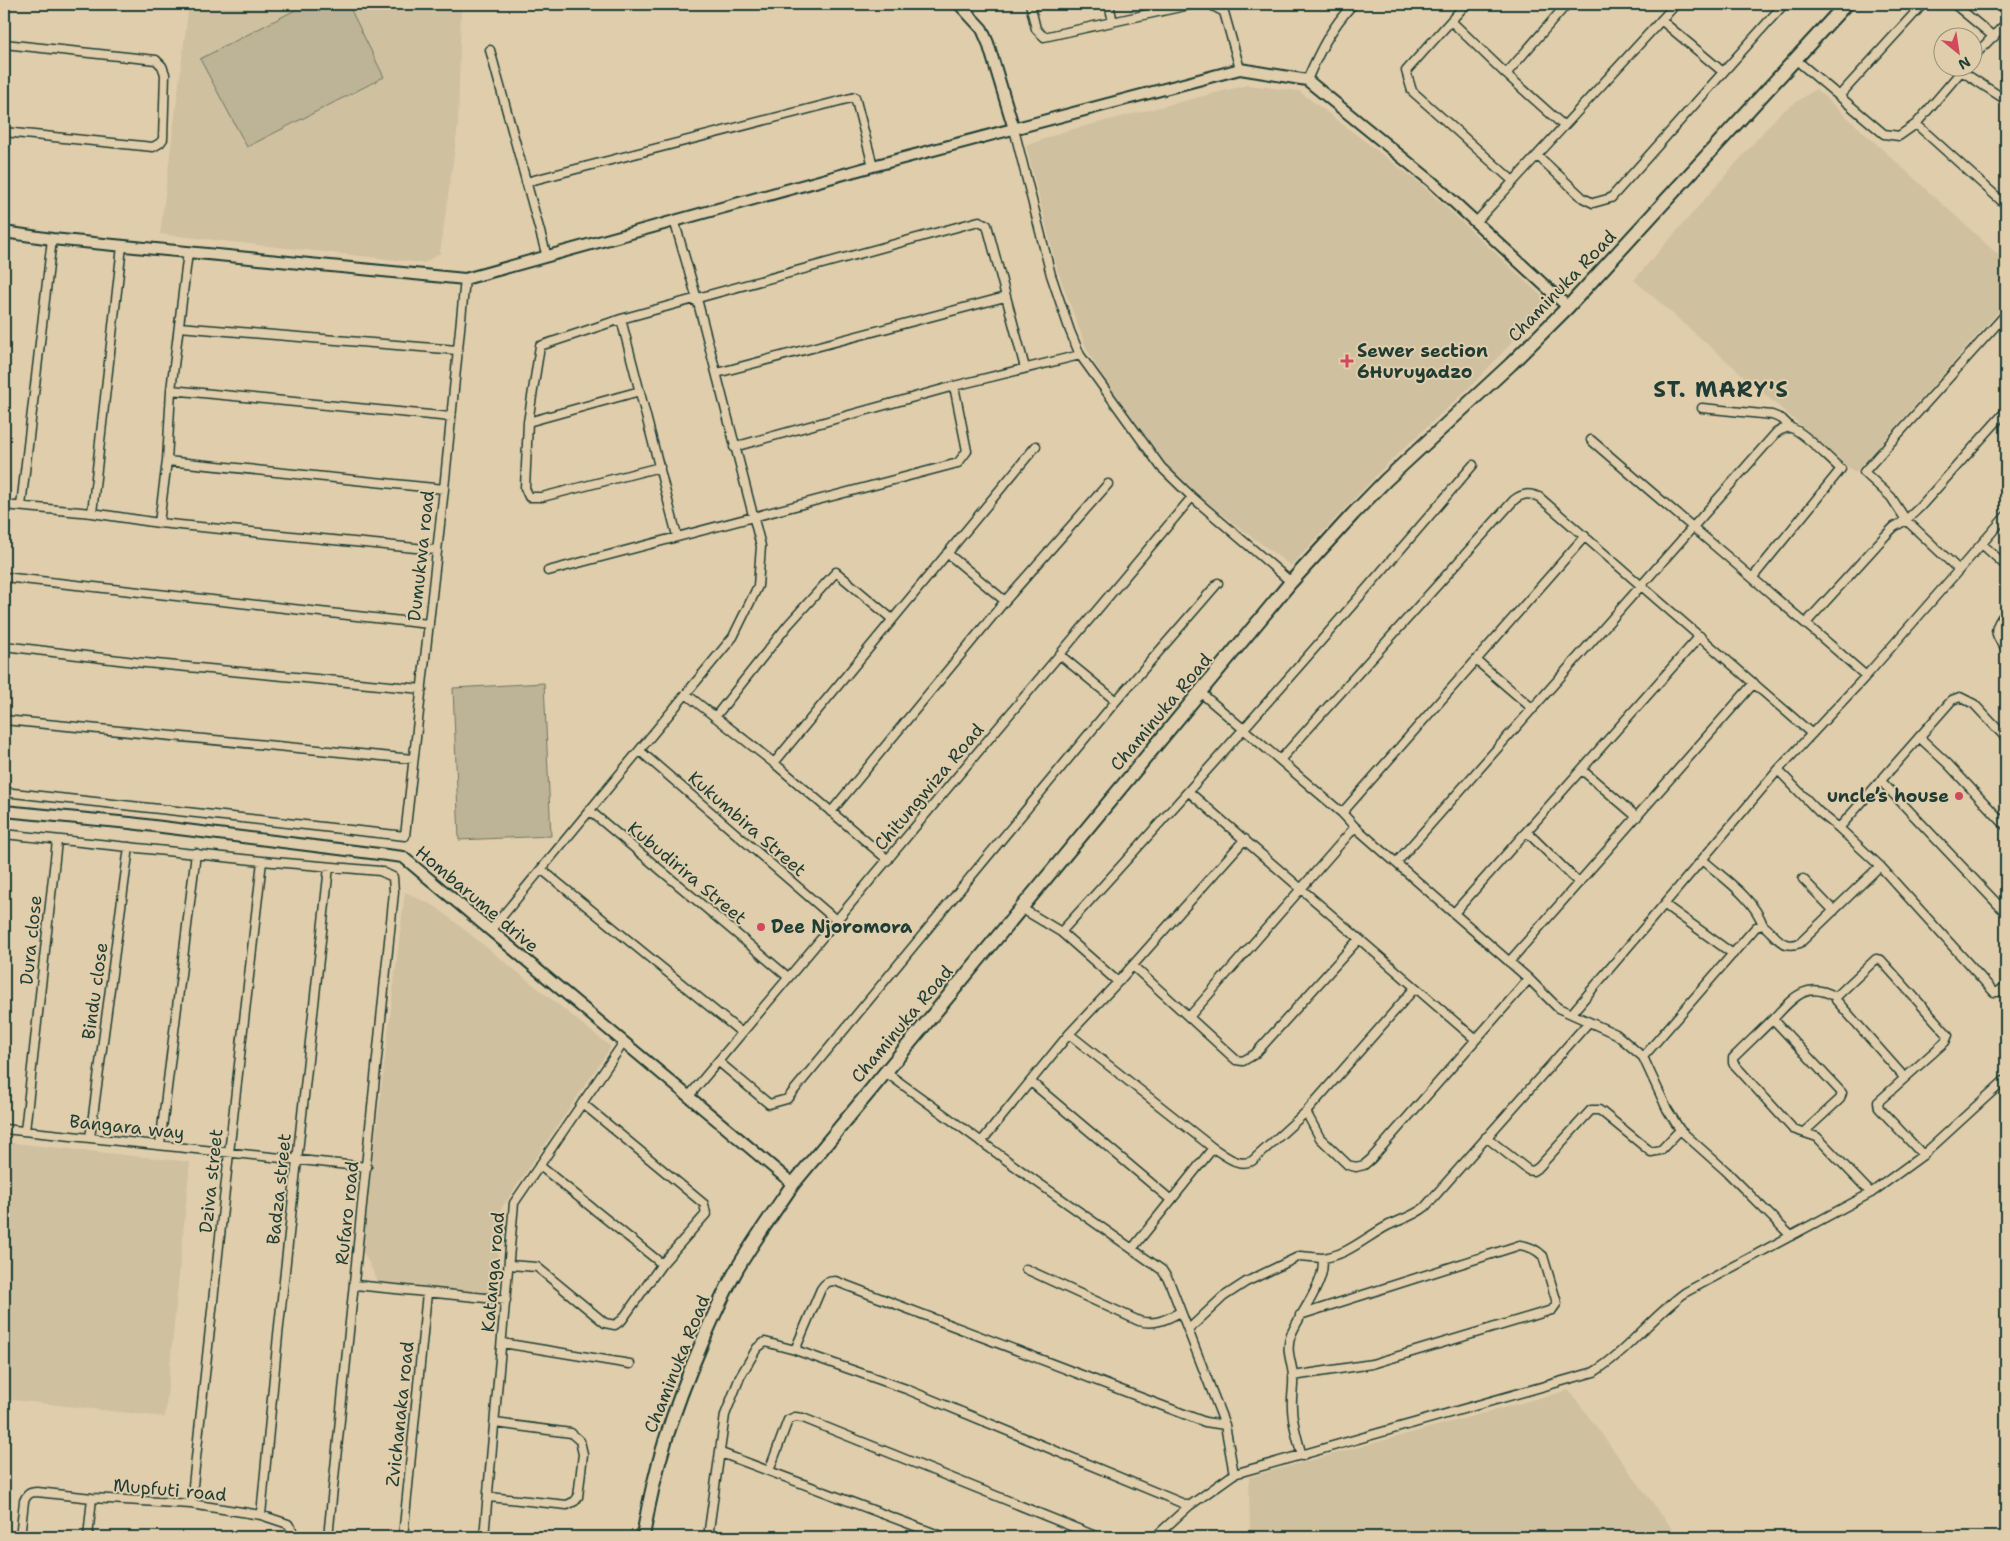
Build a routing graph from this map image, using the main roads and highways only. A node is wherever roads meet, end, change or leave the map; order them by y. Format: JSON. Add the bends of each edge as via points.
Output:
{"nodes":[{"id":1,"x":1846,"y":4,"type":"edge"},
{"id":2,"x":643,"y":1537,"type":"edge"}],
"edges":[{"from":1,"to":2,"type":"main road","name":"Chaminuka Road","via":[[1568,307],[1386,480],[1291,582],[793,1184],[736,1271],[688,1374],[664,1439]]}]}
